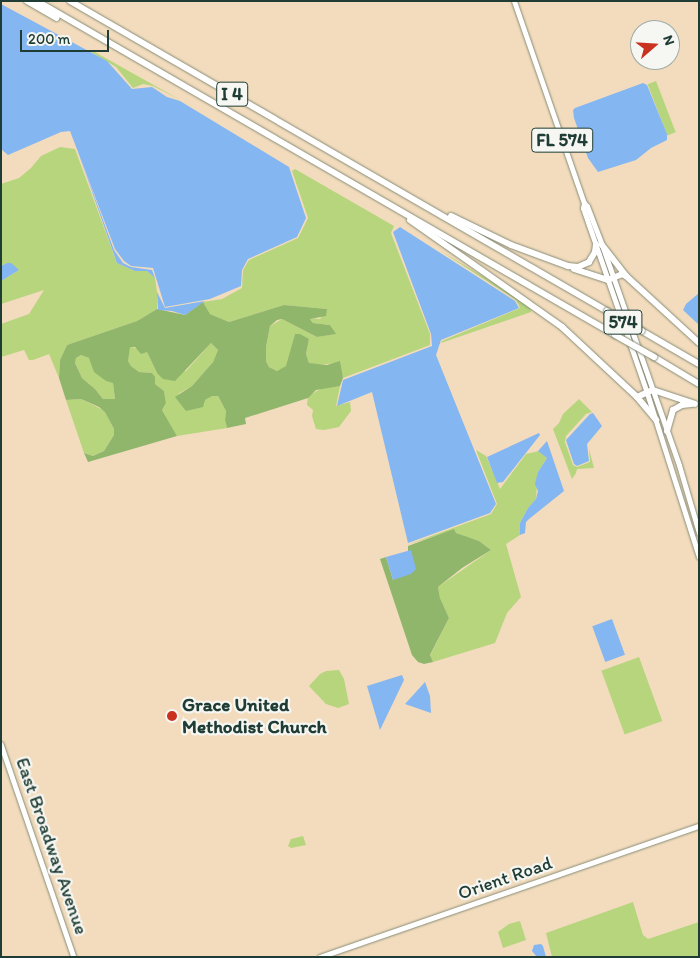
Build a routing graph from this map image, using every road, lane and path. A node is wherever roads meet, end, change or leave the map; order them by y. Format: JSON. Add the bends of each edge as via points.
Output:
{"nodes":[{"id":1,"x":27,"y":1,"type":"edge"},
{"id":2,"x":37,"y":1,"type":"edge"},
{"id":3,"x":70,"y":1,"type":"edge"},
{"id":4,"x":514,"y":1,"type":"edge"},
{"id":5,"x":108,"y":44,"type":"junction"},
{"id":6,"x":394,"y":187,"type":"junction"},
{"id":7,"x":584,"y":203,"type":"joint"},
{"id":8,"x":402,"y":212,"type":"junction"},
{"id":9,"x":599,"y":245,"type":"junction"},
{"id":10,"x":549,"y":261,"type":"junction"},
{"id":11,"x":626,"y":276,"type":"junction"},
{"id":12,"x":611,"y":280,"type":"junction"},
{"id":13,"x":699,"y":343,"type":"edge"},
{"id":14,"x":699,"y":364,"type":"edge"},
{"id":15,"x":699,"y":384,"type":"edge"},
{"id":16,"x":650,"y":391,"type":"junction"},
{"id":17,"x":637,"y":397,"type":"junction"},
{"id":18,"x":697,"y":405,"type":"edge"},
{"id":19,"x":656,"y":420,"type":"junction"},
{"id":20,"x":667,"y":431,"type":"junction"},
{"id":21,"x":699,"y":533,"type":"edge"},
{"id":22,"x":699,"y":557,"type":"edge"},
{"id":23,"x":1,"y":744,"type":"edge"},
{"id":24,"x":699,"y":826,"type":"edge"},
{"id":25,"x":74,"y":957,"type":"edge"},
{"id":26,"x":320,"y":957,"type":"edge"}],
"edges":[{"from":1,"to":5,"type":"highway"},
{"from":2,"to":5,"type":"highway","number":"I 4"},
{"from":3,"to":6,"type":"highway","number":"I 4"},
{"from":4,"to":7,"type":"main road","number":"FL 574"},
{"from":5,"to":8,"type":"highway","number":"I 4"},
{"from":6,"to":10,"type":"highway"},
{"from":6,"to":14,"type":"highway","number":"I 4","bridge":true},
{"from":7,"to":9,"type":"main road","number":"574","via":[[583,208]]},
{"from":8,"to":15,"type":"highway","number":"I 4","bridge":true},
{"from":8,"to":17,"type":"highway","via":[[562,327]]},
{"from":9,"to":10,"type":"highway","via":[[593,258],[585,265],[568,266]]},
{"from":9,"to":11,"type":"highway"},
{"from":9,"to":12,"type":"main road","number":"574"},
{"from":10,"to":12,"type":"highway"},
{"from":11,"to":12,"type":"highway","via":[[622,274]]},
{"from":11,"to":13,"type":"highway"},
{"from":12,"to":16,"type":"main road","number":"574"},
{"from":16,"to":17,"type":"highway"},
{"from":16,"to":18,"type":"highway"},
{"from":16,"to":19,"type":"main road","number":"574"},
{"from":16,"to":20,"type":"main road"},
{"from":17,"to":19,"type":"highway"},
{"from":18,"to":20,"type":"highway","via":[[682,405],[673,410]]},
{"from":19,"to":22,"type":"main road","number":"574"},
{"from":20,"to":21,"type":"main road"},
{"from":23,"to":25,"type":"street","name":"East Broadway Avenue"},
{"from":24,"to":26,"type":"street","name":"Orient Road"}]}
